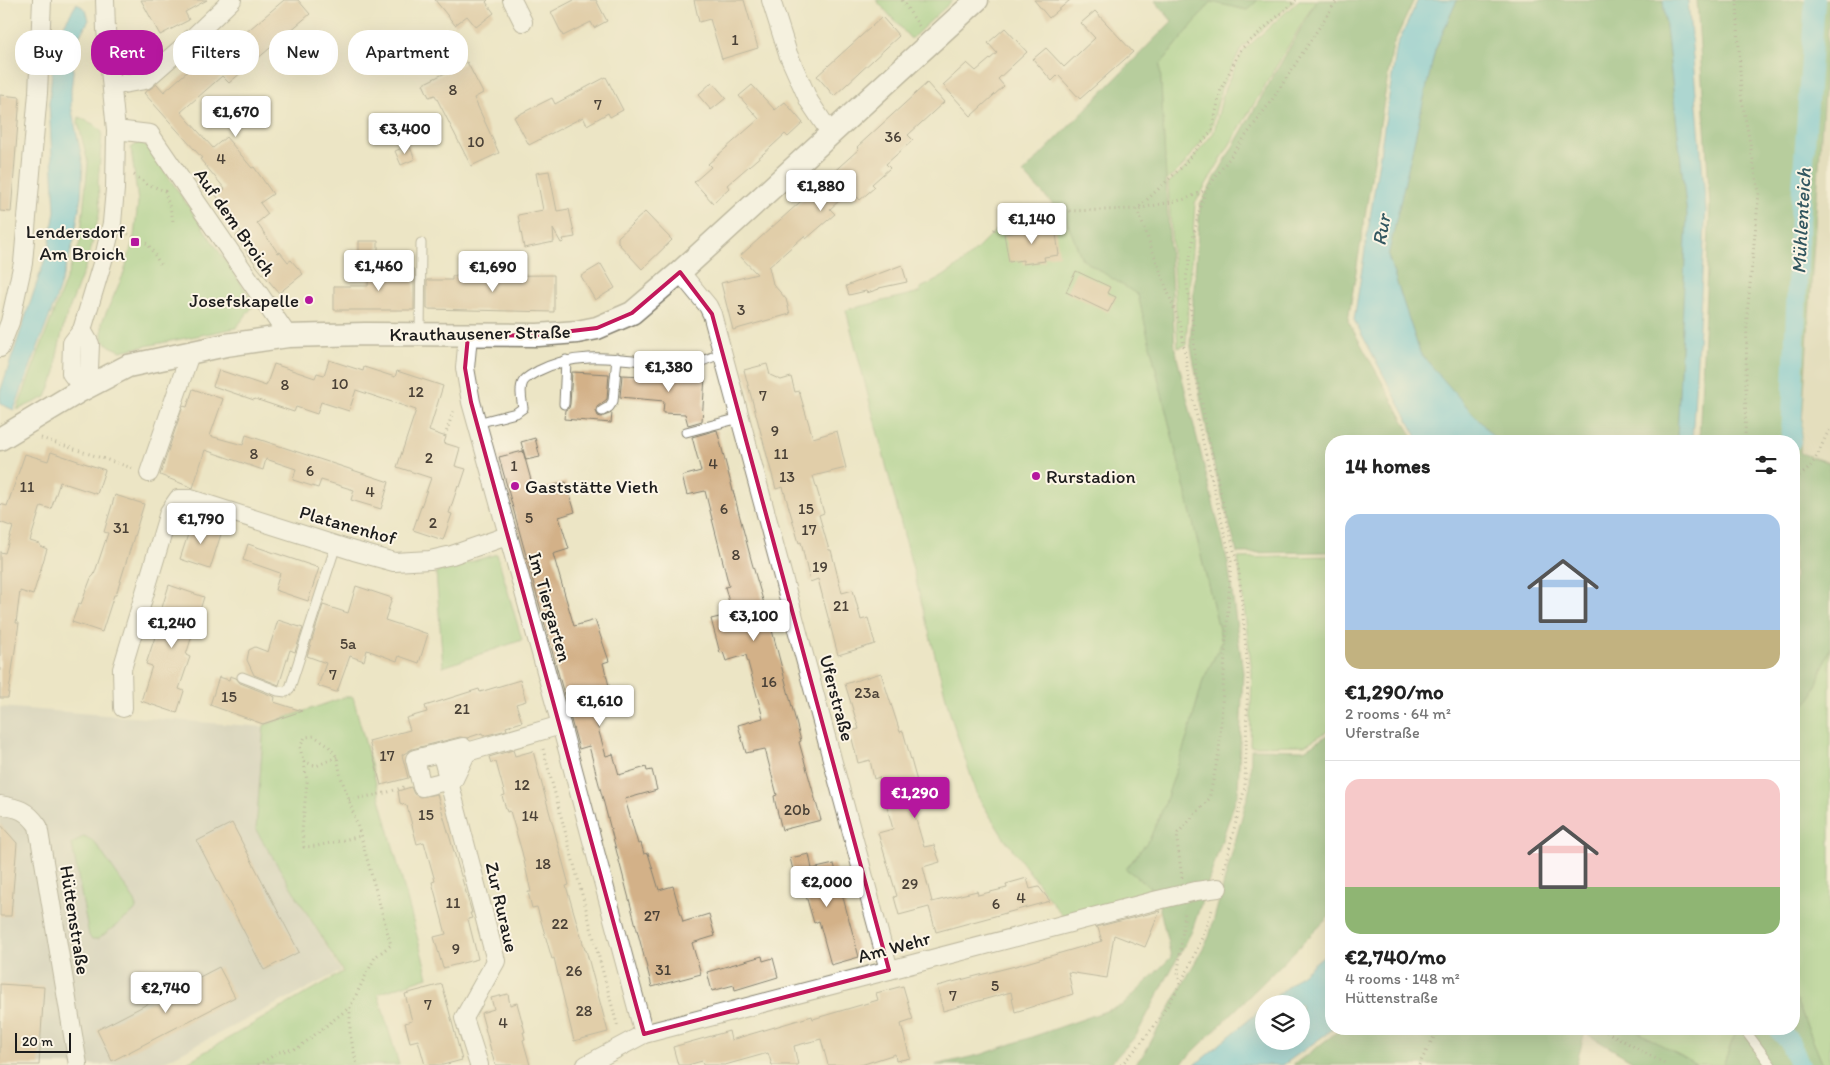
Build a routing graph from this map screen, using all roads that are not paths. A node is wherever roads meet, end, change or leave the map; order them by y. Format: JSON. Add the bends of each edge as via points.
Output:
{"nodes":[{"id":1,"x":42,"y":0,"type":"edge"},
{"id":2,"x":105,"y":0,"type":"edge"},
{"id":3,"x":232,"y":0,"type":"edge"},
{"id":4,"x":512,"y":0,"type":"edge"},
{"id":5,"x":771,"y":0,"type":"edge"},
{"id":6,"x":977,"y":0,"type":"edge"},
{"id":7,"x":523,"y":22,"type":"dead end"},
{"id":8,"x":112,"y":86,"type":"junction"},
{"id":9,"x":116,"y":130,"type":"junction"},
{"id":10,"x":831,"y":134,"type":"junction"},
{"id":11,"x":421,"y":243,"type":"dead end"},
{"id":12,"x":680,"y":272,"type":"junction"},
{"id":13,"x":420,"y":335,"type":"junction"},
{"id":14,"x":288,"y":336,"type":"junction"},
{"id":15,"x":468,"y":336,"type":"junction"},
{"id":16,"x":0,"y":348,"type":"edge"},
{"id":17,"x":191,"y":351,"type":"junction"},
{"id":18,"x":722,"y":353,"type":"junction"},
{"id":19,"x":616,"y":358,"type":"junction"},
{"id":20,"x":566,"y":360,"type":"junction"},
{"id":21,"x":83,"y":389,"type":"junction"},
{"id":22,"x":564,"y":404,"type":"dead end"},
{"id":23,"x":602,"y":411,"type":"dead end"},
{"id":24,"x":740,"y":418,"type":"junction"},
{"id":25,"x":477,"y":423,"type":"junction"},
{"id":26,"x":686,"y":432,"type":"dead end"},
{"id":27,"x":8,"y":434,"type":"edge"},
{"id":28,"x":150,"y":473,"type":"road end"},
{"id":29,"x":507,"y":536,"type":"junction"},
{"id":30,"x":336,"y":545,"type":"junction"},
{"id":31,"x":242,"y":678,"type":"dead end"},
{"id":32,"x":123,"y":708,"type":"dead end"},
{"id":33,"x":561,"y":725,"type":"junction"},
{"id":34,"x":464,"y":753,"type":"junction"},
{"id":35,"x":449,"y":780,"type":"junction"},
{"id":36,"x":0,"y":805,"type":"edge"},
{"id":37,"x":1218,"y":888,"type":"road end"},
{"id":38,"x":889,"y":970,"type":"junction"},
{"id":39,"x":644,"y":1034,"type":"junction"},
{"id":40,"x":1748,"y":1035,"type":"edge"},
{"id":41,"x":78,"y":1065,"type":"edge"},
{"id":42,"x":479,"y":1065,"type":"edge"},
{"id":43,"x":586,"y":1065,"type":"edge"},
{"id":44,"x":1771,"y":1065,"type":"edge"}],
"edges":[{"from":1,"to":16,"type":"street","via":[[38,93],[23,263],[10,322]]},
{"from":2,"to":8,"type":"street"},
{"from":3,"to":8,"type":"street","via":[[144,80]]},
{"from":4,"to":7,"type":"street"},
{"from":5,"to":10,"type":"street","via":[[788,54],[809,101]]},
{"from":6,"to":10,"type":"street","name":"Krauthausener Straße"},
{"from":8,"to":9,"type":"street"},
{"from":9,"to":14,"type":"street","name":"Auf dem Broich","via":[[150,134]]},
{"from":9,"to":21,"type":"street","via":[[111,227],[82,330],[72,343],[71,372]]},
{"from":10,"to":12,"type":"street","name":"Krauthausener Straße"},
{"from":11,"to":13,"type":"lane"},
{"from":12,"to":15,"type":"street","name":"Krauthausener Straße","via":[[632,313],[597,328],[538,335]]},
{"from":12,"to":18,"type":"street","name":"Uferstraße","via":[[708,306]]},
{"from":13,"to":14,"type":"street","name":"Krauthausener Straße"},
{"from":13,"to":15,"type":"street","name":"Krauthausener Straße"},
{"from":14,"to":17,"type":"street","name":"Krauthausener Straße"},
{"from":15,"to":25,"type":"street","name":"Im Tiergarten","via":[[465,368]]},
{"from":17,"to":21,"type":"street","name":"Krauthausener Straße","via":[[128,366]]},
{"from":17,"to":28,"type":"street"},
{"from":18,"to":19,"type":"lane","name":"Krauthausener Straße","via":[[686,364]]},
{"from":18,"to":24,"type":"street","name":"Uferstraße"},
{"from":19,"to":20,"type":"lane","name":"Krauthausener Straße"},
{"from":19,"to":23,"type":"lane","via":[[613,401]]},
{"from":20,"to":22,"type":"lane"},
{"from":20,"to":25,"type":"lane","name":"Krauthausener Straße","via":[[524,380],[521,386],[523,408],[516,413]]},
{"from":21,"to":27,"type":"street","name":"Krauthausener Straße"},
{"from":24,"to":26,"type":"lane"},
{"from":24,"to":38,"type":"street","name":"Uferstraße"},
{"from":25,"to":29,"type":"street","name":"Im Tiergarten"},
{"from":29,"to":30,"type":"street","name":"Platanenhof","via":[[452,555],[394,562]]},
{"from":29,"to":33,"type":"street","name":"Im Tiergarten"},
{"from":30,"to":31,"type":"lane","via":[[290,688],[286,692],[278,691]]},
{"from":30,"to":32,"type":"street","name":"Platanenhof","via":[[191,499],[178,499],[169,512],[122,669]]},
{"from":33,"to":34,"type":"street","name":"Zur Ruraue"},
{"from":33,"to":39,"type":"street","name":"Im Tiergarten"},
{"from":34,"to":35,"type":"street","name":"Zur Ruraue","via":[[443,759]]},
{"from":34,"to":35,"type":"street","name":"Zur Ruraue","via":[[463,747],[415,759],[422,787]]},
{"from":35,"to":42,"type":"street","name":"Zur Ruraue","via":[[496,961],[464,1018]]},
{"from":36,"to":41,"type":"street","name":"Hüttenstraße","via":[[18,808],[31,816],[38,826]]},
{"from":37,"to":38,"type":"street","name":"Am Wehr"},
{"from":38,"to":39,"type":"street","name":"Am Wehr"},
{"from":39,"to":43,"type":"street","name":"Am Wehr"},
{"from":40,"to":44,"type":"lane"}]}
